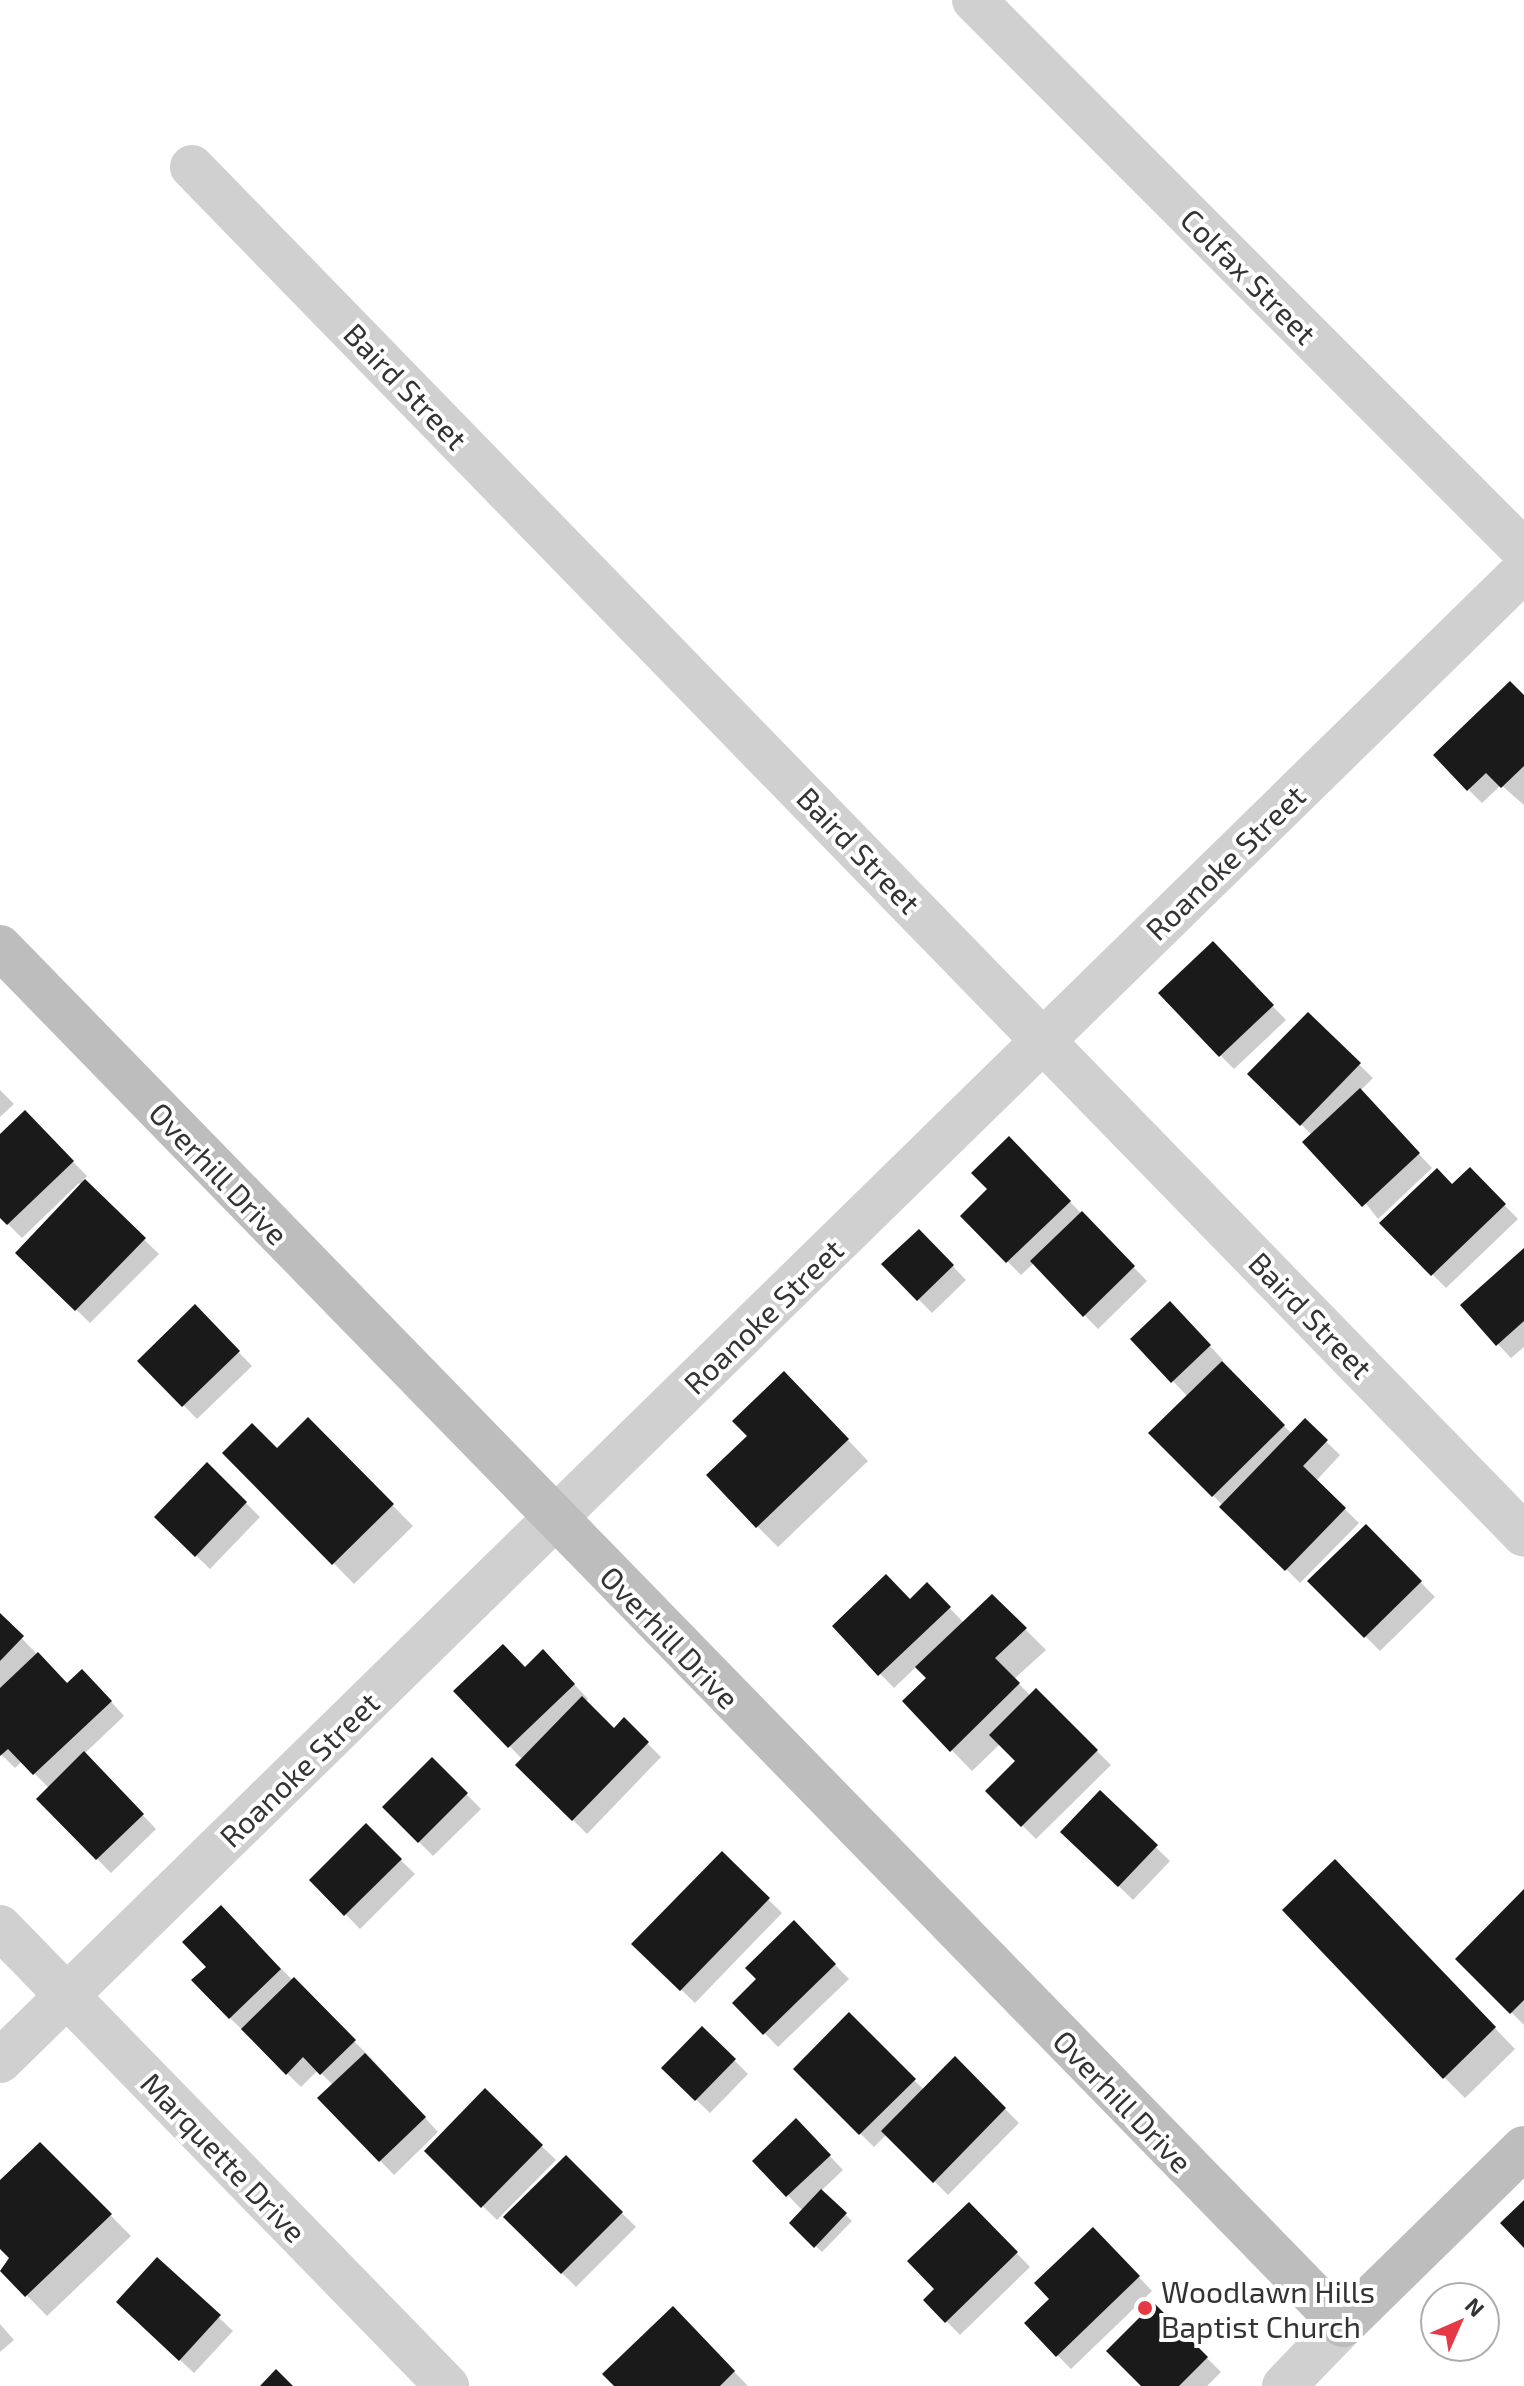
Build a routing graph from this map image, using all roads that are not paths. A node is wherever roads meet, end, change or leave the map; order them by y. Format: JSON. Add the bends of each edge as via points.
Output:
{"nodes":[{"id":1,"x":974,"y":0,"type":"edge"},
{"id":2,"x":192,"y":167,"type":"dead end"},
{"id":3,"x":1524,"y":551,"type":"edge"},
{"id":4,"x":1524,"y":570,"type":"edge"},
{"id":5,"x":0,"y":947,"type":"edge"},
{"id":6,"x":1044,"y":1040,"type":"junction"},
{"id":7,"x":555,"y":1520,"type":"junction"},
{"id":8,"x":1524,"y":1535,"type":"edge"},
{"id":9,"x":0,"y":1927,"type":"edge"},
{"id":10,"x":67,"y":1996,"type":"junction"},
{"id":11,"x":0,"y":2061,"type":"edge"},
{"id":12,"x":1524,"y":2148,"type":"edge"},
{"id":13,"x":1343,"y":2325,"type":"junction"},
{"id":14,"x":447,"y":2386,"type":"edge"},
{"id":15,"x":1284,"y":2386,"type":"edge"}],
"edges":[{"from":1,"to":3,"type":"street","name":"Colfax Street"},
{"from":2,"to":6,"type":"street","name":"Baird Street"},
{"from":4,"to":6,"type":"street","name":"Roanoke Street"},
{"from":5,"to":7,"type":"street","name":"Overhill Drive"},
{"from":6,"to":7,"type":"street","name":"Roanoke Street"},
{"from":6,"to":8,"type":"street","name":"Baird Street"},
{"from":7,"to":10,"type":"street","name":"Roanoke Street"},
{"from":7,"to":13,"type":"street","name":"Overhill Drive"},
{"from":9,"to":10,"type":"street","name":"Marquette Drive"},
{"from":10,"to":11,"type":"street","name":"Roanoke Street"},
{"from":10,"to":14,"type":"street","name":"Marquette Drive"},
{"from":12,"to":13,"type":"street"},
{"from":13,"to":15,"type":"street"}]}
